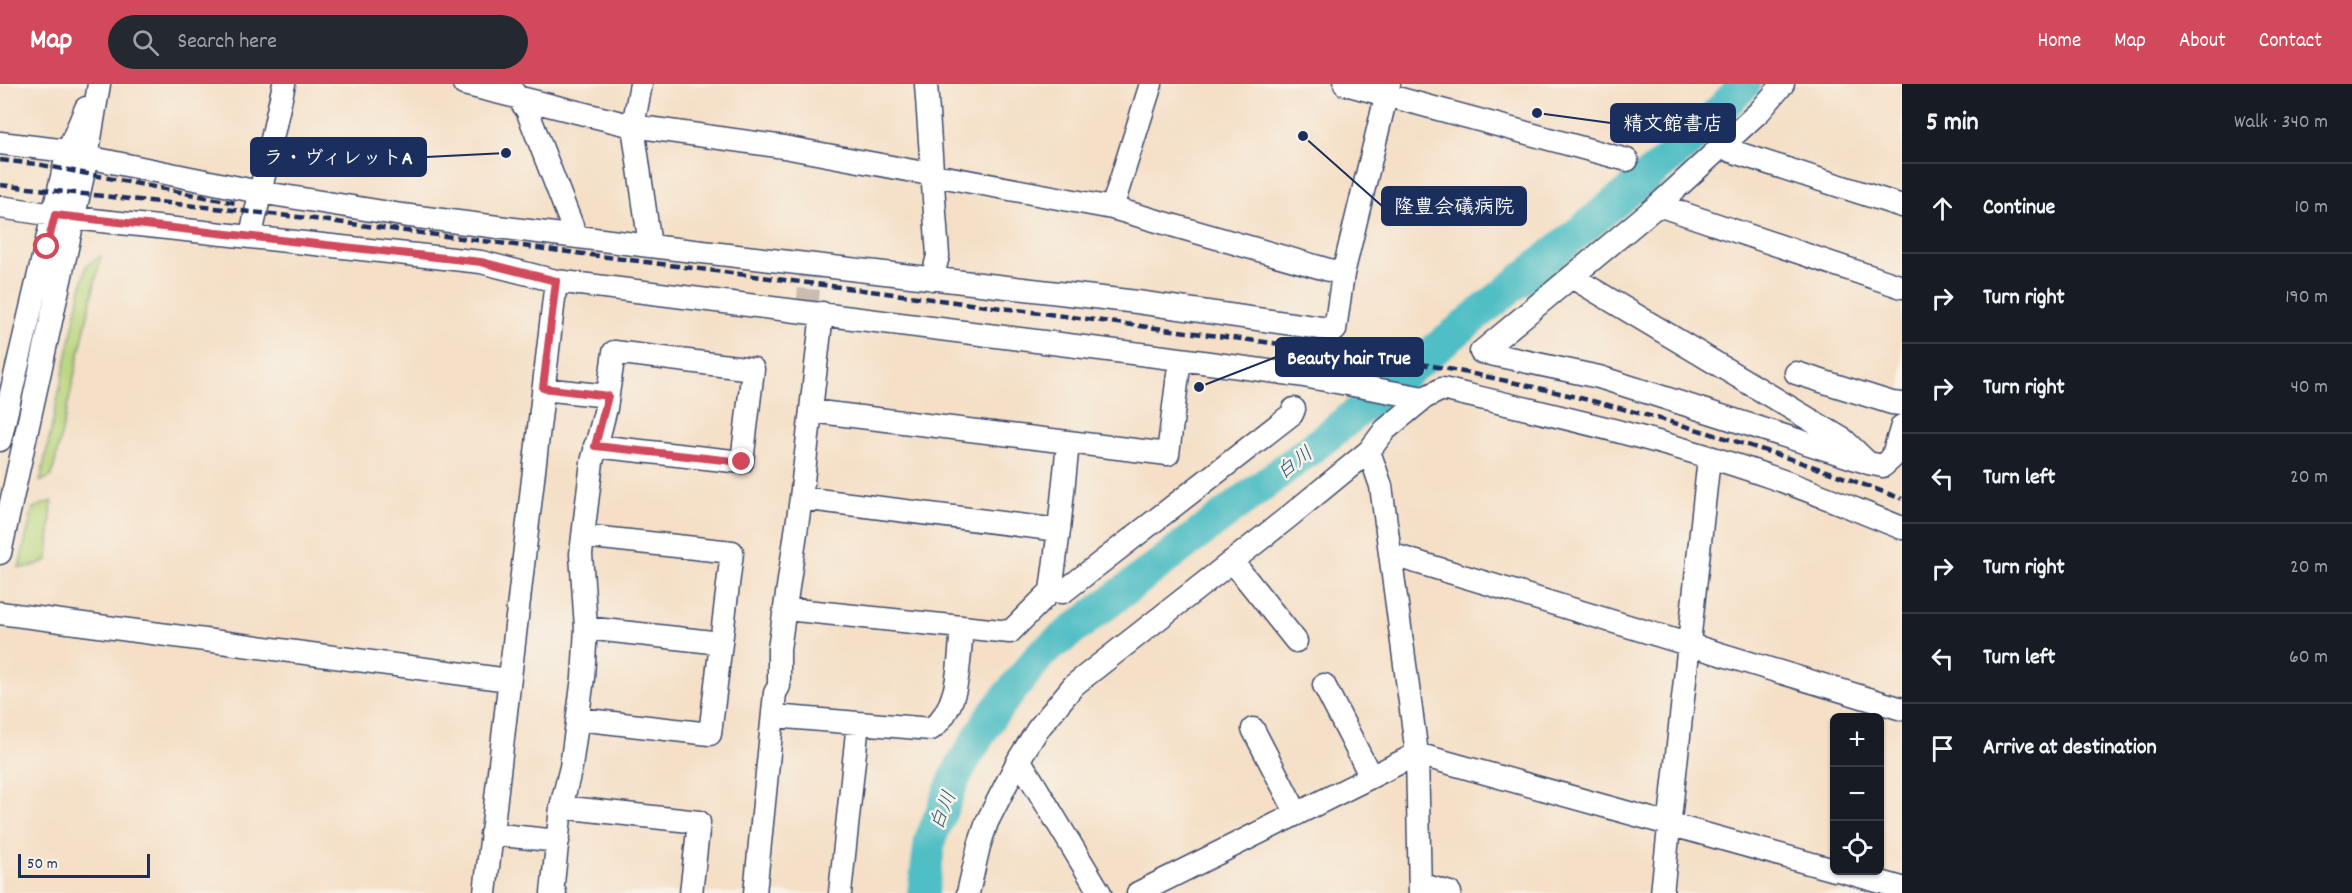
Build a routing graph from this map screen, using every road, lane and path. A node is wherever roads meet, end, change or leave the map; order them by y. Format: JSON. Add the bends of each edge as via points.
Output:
{"nodes":[{"id":1,"x":97,"y":84,"type":"edge"},
{"id":2,"x":284,"y":84,"type":"edge"},
{"id":3,"x":464,"y":84,"type":"edge"},
{"id":4,"x":641,"y":84,"type":"edge"},
{"id":5,"x":926,"y":84,"type":"edge"},
{"id":6,"x":1151,"y":84,"type":"edge"},
{"id":7,"x":1345,"y":84,"type":"edge"},
{"id":8,"x":1783,"y":84,"type":"edge"},
{"id":9,"x":1388,"y":89,"type":"edge"},
{"id":10,"x":512,"y":90,"type":"edge"},
{"id":11,"x":633,"y":126,"type":"junction"},
{"id":12,"x":0,"y":143,"type":"edge"},
{"id":13,"x":1731,"y":151,"type":"dead end"},
{"id":14,"x":78,"y":154,"type":"junction"},
{"id":15,"x":1628,"y":160,"type":"dead end"},
{"id":16,"x":931,"y":174,"type":"junction"},
{"id":17,"x":259,"y":192,"type":"junction"},
{"id":18,"x":1658,"y":205,"type":"junction"},
{"id":19,"x":1902,"y":206,"type":"edge"},
{"id":20,"x":0,"y":207,"type":"edge"},
{"id":21,"x":1112,"y":208,"type":"junction"},
{"id":22,"x":64,"y":216,"type":"junction"},
{"id":23,"x":251,"y":236,"type":"junction"},
{"id":24,"x":576,"y":236,"type":"junction"},
{"id":25,"x":650,"y":246,"type":"junction"},
{"id":26,"x":1343,"y":274,"type":"junction"},
{"id":27,"x":1572,"y":278,"type":"junction"},
{"id":28,"x":932,"y":279,"type":"junction"},
{"id":29,"x":556,"y":281,"type":"junction"},
{"id":30,"x":1902,"y":287,"type":"edge"},
{"id":31,"x":822,"y":313,"type":"junction"},
{"id":32,"x":1180,"y":359,"type":"junction"},
{"id":33,"x":1796,"y":373,"type":"dead end"},
{"id":34,"x":543,"y":388,"type":"junction"},
{"id":35,"x":608,"y":396,"type":"junction"},
{"id":36,"x":1418,"y":398,"type":"junction"},
{"id":37,"x":1902,"y":404,"type":"edge"},
{"id":38,"x":1294,"y":409,"type":"dead end"},
{"id":39,"x":811,"y":411,"type":"junction"},
{"id":40,"x":1902,"y":426,"type":"edge"},
{"id":41,"x":0,"y":440,"type":"edge"},
{"id":42,"x":1068,"y":442,"type":"junction"},
{"id":43,"x":595,"y":446,"type":"junction"},
{"id":44,"x":1369,"y":451,"type":"junction"},
{"id":45,"x":1709,"y":458,"type":"junction"},
{"id":46,"x":1868,"y":463,"type":"junction"},
{"id":47,"x":801,"y":498,"type":"junction"},
{"id":48,"x":1902,"y":528,"type":"edge"},
{"id":49,"x":1059,"y":530,"type":"junction"},
{"id":50,"x":583,"y":536,"type":"junction"},
{"id":51,"x":0,"y":553,"type":"edge"},
{"id":52,"x":1390,"y":554,"type":"junction"},
{"id":53,"x":1232,"y":561,"type":"junction"},
{"id":54,"x":1051,"y":591,"type":"junction"},
{"id":55,"x":786,"y":609,"type":"junction"},
{"id":56,"x":0,"y":613,"type":"edge"},
{"id":57,"x":586,"y":628,"type":"junction"},
{"id":58,"x":962,"y":628,"type":"junction"},
{"id":59,"x":1296,"y":641,"type":"dead end"},
{"id":60,"x":721,"y":643,"type":"junction"},
{"id":61,"x":1690,"y":645,"type":"junction"},
{"id":62,"x":509,"y":680,"type":"junction"},
{"id":63,"x":1324,"y":685,"type":"dead end"},
{"id":64,"x":1902,"y":709,"type":"edge"},
{"id":65,"x":773,"y":716,"type":"junction"},
{"id":66,"x":578,"y":719,"type":"junction"},
{"id":67,"x":858,"y":723,"type":"junction"},
{"id":68,"x":1253,"y":729,"type":"dead end"},
{"id":69,"x":1417,"y":754,"type":"junction"},
{"id":70,"x":1019,"y":759,"type":"junction"},
{"id":71,"x":1371,"y":777,"type":"junction"},
{"id":72,"x":561,"y":807,"type":"junction"},
{"id":73,"x":1297,"y":814,"type":"junction"},
{"id":74,"x":1668,"y":824,"type":"junction"},
{"id":75,"x":491,"y":834,"type":"junction"},
{"id":76,"x":558,"y":841,"type":"junction"},
{"id":77,"x":1830,"y":868,"type":"edge"},
{"id":78,"x":1854,"y":875,"type":"edge"},
{"id":79,"x":1420,"y":888,"type":"edge"},
{"id":80,"x":1902,"y":888,"type":"edge"},
{"id":81,"x":485,"y":893,"type":"edge"},
{"id":82,"x":555,"y":893,"type":"edge"},
{"id":83,"x":691,"y":893,"type":"edge"},
{"id":84,"x":755,"y":893,"type":"edge"},
{"id":85,"x":840,"y":893,"type":"edge"},
{"id":86,"x":968,"y":893,"type":"edge"},
{"id":87,"x":1100,"y":893,"type":"edge"},
{"id":88,"x":1138,"y":893,"type":"edge"},
{"id":89,"x":1450,"y":893,"type":"edge"},
{"id":90,"x":1662,"y":893,"type":"edge"}],
"edges":[{"from":1,"to":14,"type":"street"},
{"from":2,"to":17,"type":"street"},
{"from":3,"to":10,"type":"street"},
{"from":4,"to":11,"type":"street"},
{"from":5,"to":16,"type":"street"},
{"from":6,"to":21,"type":"street"},
{"from":7,"to":9,"type":"street"},
{"from":8,"to":18,"type":"street","via":[[1760,111]]},
{"from":9,"to":15,"type":"street"},
{"from":9,"to":26,"type":"street"},
{"from":10,"to":11,"type":"street"},
{"from":10,"to":24,"type":"street","via":[[527,110]]},
{"from":11,"to":16,"type":"street","via":[[784,147]]},
{"from":11,"to":25,"type":"street"},
{"from":12,"to":14,"type":"street"},
{"from":13,"to":19,"type":"street"},
{"from":14,"to":17,"type":"street"},
{"from":14,"to":22,"type":"street"},
{"from":16,"to":21,"type":"street"},
{"from":16,"to":28,"type":"street","via":[[938,256]]},
{"from":17,"to":23,"type":"street"},
{"from":17,"to":24,"type":"street","via":[[402,215]]},
{"from":18,"to":27,"type":"street"},
{"from":18,"to":30,"type":"street"},
{"from":20,"to":22,"type":"street"},
{"from":21,"to":26,"type":"street"},
{"from":22,"to":23,"type":"street"},
{"from":22,"to":41,"type":"street"},
{"from":22,"to":51,"type":"street"},
{"from":23,"to":29,"type":"street","via":[[481,262]]},
{"from":24,"to":25,"type":"street"},
{"from":25,"to":28,"type":"street"},
{"from":26,"to":28,"type":"street","via":[[1335,330]]},
{"from":27,"to":46,"type":"street","via":[[1844,440]]},
{"from":27,"to":46,"type":"street","via":[[1481,352],[1599,377]]},
{"from":29,"to":31,"type":"street"},
{"from":29,"to":34,"type":"street"},
{"from":31,"to":32,"type":"street"},
{"from":31,"to":39,"type":"street"},
{"from":32,"to":36,"type":"street","via":[[1298,375]]},
{"from":32,"to":42,"type":"street","via":[[1168,454]]},
{"from":33,"to":37,"type":"street"},
{"from":34,"to":35,"type":"street"},
{"from":34,"to":62,"type":"street"},
{"from":35,"to":43,"type":"street"},
{"from":35,"to":43,"type":"street","via":[[614,352],[753,369],[742,462]]},
{"from":36,"to":44,"type":"street"},
{"from":36,"to":45,"type":"street","via":[[1442,389],[1600,426]]},
{"from":38,"to":54,"type":"street","via":[[1063,592]]},
{"from":39,"to":42,"type":"street"},
{"from":39,"to":47,"type":"street"},
{"from":40,"to":46,"type":"street","via":[[1892,458],[1883,466]]},
{"from":42,"to":49,"type":"street"},
{"from":43,"to":50,"type":"street"},
{"from":44,"to":52,"type":"street","via":[[1381,486]]},
{"from":44,"to":53,"type":"street"},
{"from":45,"to":48,"type":"street","via":[[1773,477]]},
{"from":45,"to":61,"type":"street"},
{"from":47,"to":49,"type":"street"},
{"from":47,"to":55,"type":"street"},
{"from":49,"to":54,"type":"street"},
{"from":50,"to":57,"type":"street"},
{"from":50,"to":60,"type":"street","via":[[732,552]]},
{"from":52,"to":61,"type":"street"},
{"from":52,"to":69,"type":"street"},
{"from":53,"to":59,"type":"street"},
{"from":53,"to":70,"type":"street","via":[[1074,685]]},
{"from":54,"to":58,"type":"street","via":[[1010,632]]},
{"from":55,"to":58,"type":"street"},
{"from":55,"to":65,"type":"street"},
{"from":56,"to":62,"type":"street"},
{"from":57,"to":60,"type":"street"},
{"from":57,"to":66,"type":"street"},
{"from":58,"to":67,"type":"street","via":[[954,697],[941,721],[931,729]]},
{"from":60,"to":66,"type":"street","via":[[710,734]]},
{"from":61,"to":64,"type":"street"},
{"from":61,"to":74,"type":"street"},
{"from":62,"to":75,"type":"street"},
{"from":63,"to":71,"type":"street"},
{"from":65,"to":67,"type":"street"},
{"from":65,"to":84,"type":"street"},
{"from":66,"to":72,"type":"street"},
{"from":67,"to":85,"type":"street"},
{"from":68,"to":73,"type":"street"},
{"from":69,"to":71,"type":"street"},
{"from":69,"to":74,"type":"street"},
{"from":69,"to":79,"type":"street"},
{"from":70,"to":86,"type":"street","via":[[987,822]]},
{"from":70,"to":87,"type":"street"},
{"from":71,"to":73,"type":"street"},
{"from":72,"to":76,"type":"street"},
{"from":72,"to":83,"type":"street","via":[[699,822]]},
{"from":73,"to":88,"type":"street"},
{"from":74,"to":77,"type":"street"},
{"from":74,"to":90,"type":"street"},
{"from":75,"to":76,"type":"street"},
{"from":75,"to":81,"type":"street"},
{"from":76,"to":82,"type":"street"},
{"from":78,"to":80,"type":"street"},
{"from":79,"to":89,"type":"street"}]}
